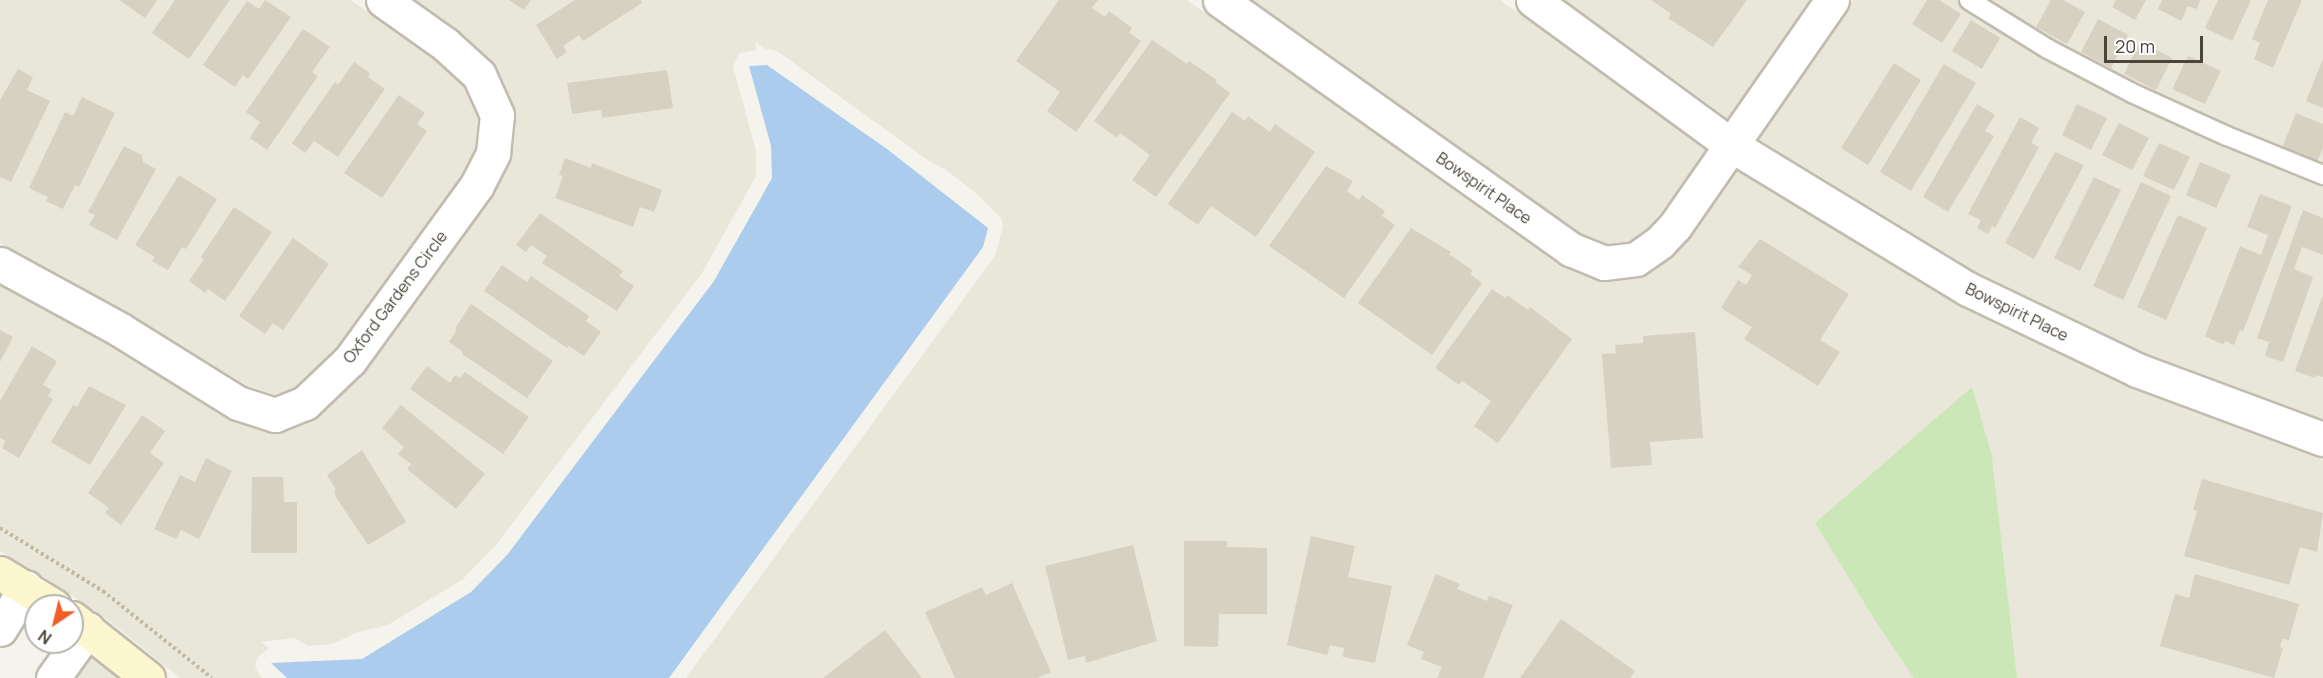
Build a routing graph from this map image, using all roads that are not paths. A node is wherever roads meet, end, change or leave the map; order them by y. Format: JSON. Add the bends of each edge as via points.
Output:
{"nodes":[{"id":1,"x":383,"y":0,"type":"edge"},
{"id":2,"x":1220,"y":0,"type":"edge"},
{"id":3,"x":1533,"y":0,"type":"edge"},
{"id":4,"x":1832,"y":0,"type":"edge"},
{"id":5,"x":1969,"y":0,"type":"edge"},
{"id":6,"x":1731,"y":145,"type":"junction"},
{"id":7,"x":2323,"y":175,"type":"edge"},
{"id":8,"x":0,"y":264,"type":"edge"},
{"id":9,"x":2323,"y":439,"type":"edge"},
{"id":10,"x":13,"y":580,"type":"edge"},
{"id":11,"x":35,"y":594,"type":"edge"},
{"id":12,"x":84,"y":627,"type":"edge"},
{"id":13,"x":0,"y":628,"type":"edge"},
{"id":14,"x":65,"y":654,"type":"edge"},
{"id":15,"x":53,"y":678,"type":"edge"},
{"id":16,"x":148,"y":678,"type":"edge"}],
"edges":[{"from":1,"to":8,"type":"street","name":"Oxford Gardens Circle","via":[[445,44],[479,75],[497,115],[493,153],[477,185],[350,360],[305,403],[275,415],[238,403],[119,329]]},
{"from":2,"to":6,"type":"street","name":"Bowspirit Place","via":[[1570,249],[1604,263],[1636,259],[1660,242]]},
{"from":3,"to":6,"type":"street","name":"Bowspirit Place"},
{"from":4,"to":6,"type":"street","name":"Bowspirit Place"},
{"from":5,"to":7,"type":"lane","via":[[2048,49],[2132,93]]},
{"from":6,"to":9,"type":"street","name":"Bowspirit Place","via":[[1968,289],[2137,370]]},
{"from":10,"to":11,"type":"street"},
{"from":10,"to":13,"type":"street"},
{"from":12,"to":16,"type":"street"},
{"from":14,"to":15,"type":"street"}]}
